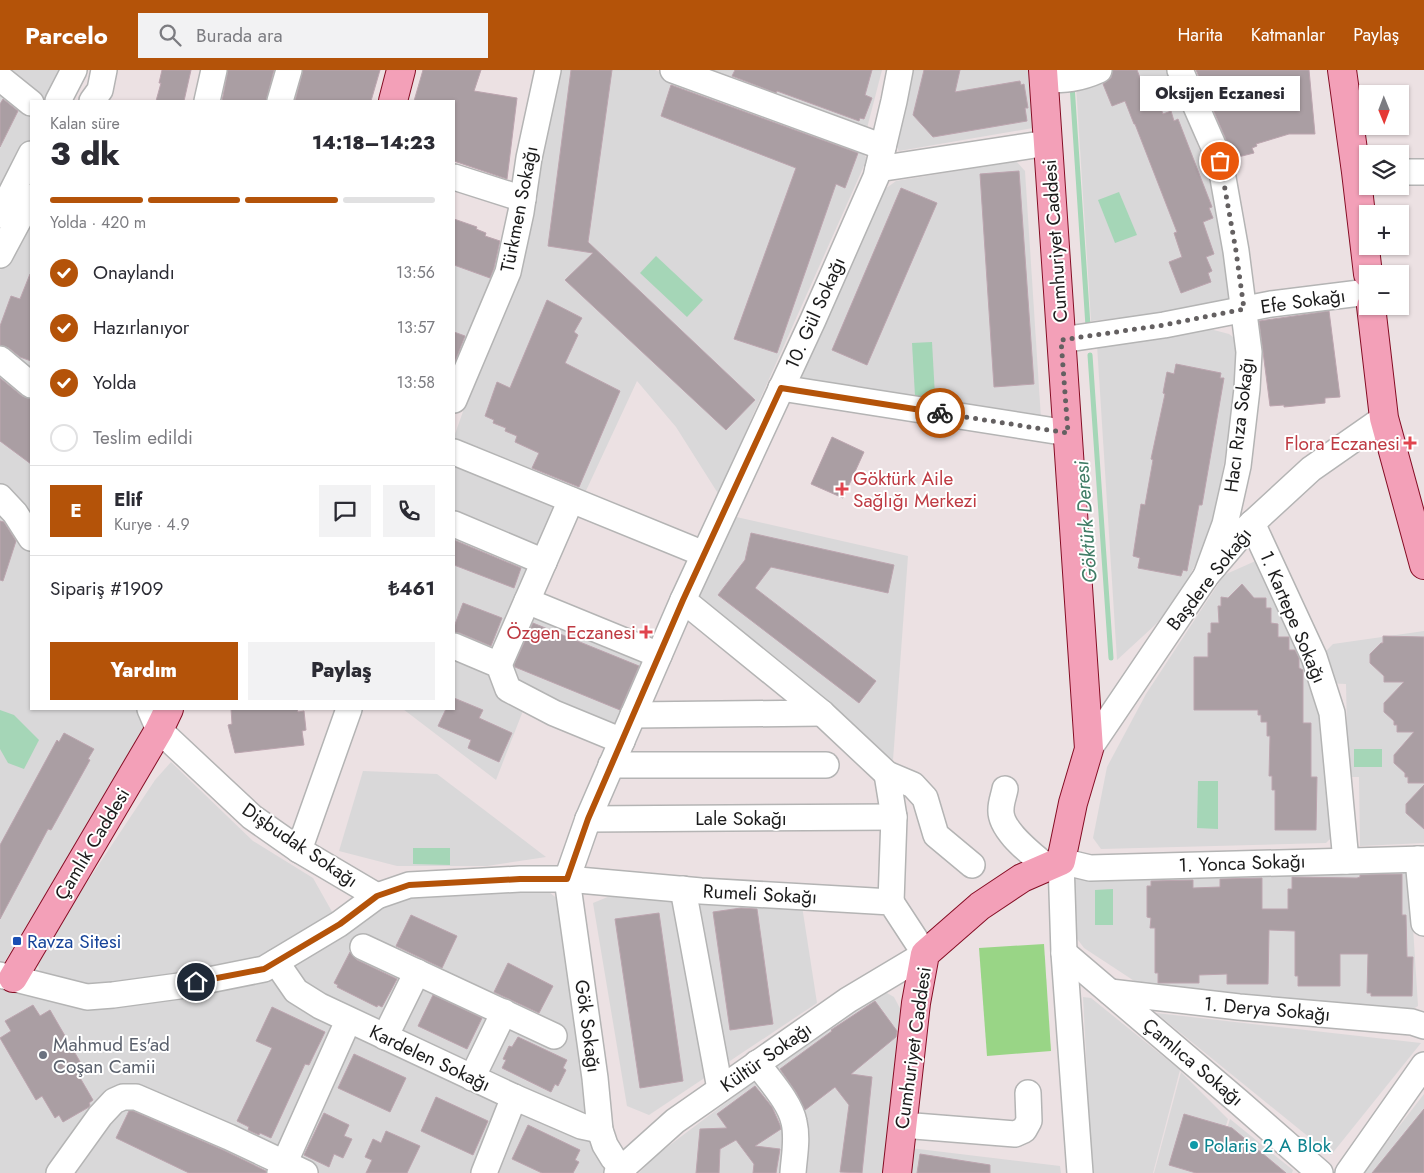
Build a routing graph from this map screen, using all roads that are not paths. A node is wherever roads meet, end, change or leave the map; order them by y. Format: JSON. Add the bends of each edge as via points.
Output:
{"nodes":[{"id":1,"x":74,"y":70,"type":"edge"},
{"id":2,"x":214,"y":70,"type":"edge"},
{"id":3,"x":289,"y":70,"type":"edge"},
{"id":4,"x":401,"y":70,"type":"edge"},
{"id":5,"x":548,"y":70,"type":"edge"},
{"id":6,"x":673,"y":70,"type":"edge"},
{"id":7,"x":900,"y":70,"type":"edge"},
{"id":8,"x":1180,"y":70,"type":"edge"},
{"id":9,"x":1342,"y":70,"type":"edge"},
{"id":10,"x":1066,"y":75,"type":"edge"},
{"id":11,"x":0,"y":78,"type":"edge"},
{"id":12,"x":59,"y":100,"type":"edge"},
{"id":13,"x":207,"y":100,"type":"edge"},
{"id":14,"x":280,"y":100,"type":"edge"},
{"id":15,"x":392,"y":100,"type":"edge"},
{"id":16,"x":30,"y":103,"type":"edge"},
{"id":17,"x":1048,"y":143,"type":"junction"},
{"id":18,"x":1359,"y":157,"type":"edge"},
{"id":19,"x":880,"y":158,"type":"junction"},
{"id":20,"x":30,"y":159,"type":"edge"},
{"id":21,"x":1409,"y":172,"type":"edge"},
{"id":22,"x":1424,"y":172,"type":"edge"},
{"id":23,"x":455,"y":177,"type":"edge"},
{"id":24,"x":1363,"y":195,"type":"edge"},
{"id":25,"x":30,"y":199,"type":"edge"},
{"id":26,"x":523,"y":199,"type":"junction"},
{"id":27,"x":15,"y":232,"type":"edge"},
{"id":28,"x":1367,"y":265,"type":"edge"},
{"id":29,"x":1359,"y":293,"type":"edge"},
{"id":30,"x":1244,"y":309,"type":"junction"},
{"id":31,"x":1372,"y":315,"type":"edge"},
{"id":32,"x":1061,"y":340,"type":"junction"},
{"id":33,"x":0,"y":359,"type":"edge"},
{"id":34,"x":30,"y":384,"type":"edge"},
{"id":35,"x":781,"y":388,"type":"junction"},
{"id":36,"x":455,"y":398,"type":"edge"},
{"id":37,"x":1384,"y":418,"type":"junction"},
{"id":38,"x":1068,"y":433,"type":"junction"},
{"id":39,"x":455,"y":452,"type":"edge"},
{"id":40,"x":0,"y":497,"type":"edge"},
{"id":41,"x":571,"y":500,"type":"junction"},
{"id":42,"x":1252,"y":523,"type":"junction"},
{"id":43,"x":455,"y":524,"type":"edge"},
{"id":44,"x":30,"y":536,"type":"edge"},
{"id":45,"x":704,"y":554,"type":"junction"},
{"id":46,"x":544,"y":562,"type":"junction"},
{"id":47,"x":1424,"y":565,"type":"edge"},
{"id":48,"x":1206,"y":576,"type":"junction"},
{"id":49,"x":683,"y":600,"type":"junction"},
{"id":50,"x":527,"y":601,"type":"junction"},
{"id":51,"x":455,"y":646,"type":"edge"},
{"id":52,"x":659,"y":655,"type":"junction"},
{"id":53,"x":499,"y":665,"type":"junction"},
{"id":54,"x":349,"y":710,"type":"edge"},
{"id":55,"x":822,"y":713,"type":"junction"},
{"id":56,"x":633,"y":715,"type":"junction"},
{"id":57,"x":159,"y":716,"type":"edge"},
{"id":58,"x":622,"y":741,"type":"junction"},
{"id":59,"x":1089,"y":749,"type":"junction"},
{"id":60,"x":611,"y":765,"type":"junction"},
{"id":61,"x":826,"y":765,"type":"dead end"},
{"id":62,"x":887,"y":774,"type":"junction"},
{"id":63,"x":1005,"y":789,"type":"dead end"},
{"id":64,"x":894,"y":817,"type":"junction"},
{"id":65,"x":588,"y":819,"type":"junction"},
{"id":66,"x":300,"y":850,"type":"junction"},
{"id":67,"x":1421,"y":859,"type":"edge"},
{"id":68,"x":1346,"y":861,"type":"junction"},
{"id":69,"x":1054,"y":864,"type":"junction"},
{"id":70,"x":972,"y":865,"type":"dead end"},
{"id":71,"x":567,"y":879,"type":"junction"},
{"id":72,"x":684,"y":889,"type":"junction"},
{"id":73,"x":377,"y":896,"type":"junction"},
{"id":74,"x":891,"y":902,"type":"junction"},
{"id":75,"x":1424,"y":923,"type":"edge"},
{"id":76,"x":363,"y":947,"type":"dead end"},
{"id":77,"x":1064,"y":953,"type":"junction"},
{"id":78,"x":925,"y":954,"type":"junction"},
{"id":79,"x":276,"y":962,"type":"junction"},
{"id":80,"x":418,"y":972,"type":"junction"},
{"id":81,"x":4,"y":979,"type":"edge"},
{"id":82,"x":1110,"y":992,"type":"junction"},
{"id":83,"x":504,"y":1012,"type":"junction"},
{"id":84,"x":348,"y":1021,"type":"junction"},
{"id":85,"x":1424,"y":1026,"type":"edge"},
{"id":86,"x":554,"y":1036,"type":"dead end"},
{"id":87,"x":385,"y":1037,"type":"junction"},
{"id":88,"x":757,"y":1063,"type":"junction"},
{"id":89,"x":1424,"y":1065,"type":"edge"},
{"id":90,"x":472,"y":1078,"type":"junction"},
{"id":91,"x":720,"y":1089,"type":"junction"},
{"id":92,"x":1028,"y":1093,"type":"dead end"},
{"id":93,"x":514,"y":1097,"type":"junction"},
{"id":94,"x":902,"y":1125,"type":"junction"},
{"id":95,"x":600,"y":1130,"type":"junction"},
{"id":96,"x":290,"y":1170,"type":"edge"},
{"id":97,"x":619,"y":1170,"type":"edge"},
{"id":98,"x":59,"y":1173,"type":"edge"},
{"id":99,"x":484,"y":1173,"type":"edge"},
{"id":100,"x":793,"y":1173,"type":"edge"},
{"id":101,"x":897,"y":1173,"type":"edge"},
{"id":102,"x":1080,"y":1173,"type":"edge"},
{"id":103,"x":1320,"y":1173,"type":"edge"},
{"id":104,"x":1348,"y":1173,"type":"edge"}],
"edges":[{"from":1,"to":12,"type":"street"},
{"from":2,"to":13,"type":"street"},
{"from":3,"to":14,"type":"street"},
{"from":4,"to":15,"type":"main road"},
{"from":5,"to":26,"type":"street","name":"Türkmen Sokağı"},
{"from":6,"to":19,"type":"street"},
{"from":7,"to":19,"type":"street","name":"10. Gül Sokağı"},
{"from":8,"to":30,"type":"street","name":"Hacı Rıza Sokağı","via":[[1220,161]]},
{"from":9,"to":18,"type":"main road"},
{"from":10,"to":17,"type":"main road","name":"Cumhuriyet Caddesi"},
{"from":11,"to":16,"type":"street"},
{"from":17,"to":19,"type":"street"},
{"from":17,"to":32,"type":"main road","name":"Cumhuriyet Caddesi"},
{"from":19,"to":35,"type":"street","name":"10. Gül Sokağı","via":[[876,177]]},
{"from":20,"to":27,"type":"street"},
{"from":21,"to":22,"type":"street"},
{"from":23,"to":26,"type":"street"},
{"from":24,"to":28,"type":"main road"},
{"from":25,"to":27,"type":"street"},
{"from":26,"to":36,"type":"street","name":"Türkmen Sokağı","via":[[508,272]]},
{"from":29,"to":30,"type":"street","name":"Efe Sokağı"},
{"from":30,"to":32,"type":"street","name":"Efe Sokağı"},
{"from":30,"to":48,"type":"street","name":"Hacı Rıza Sokağı","via":[[1249,352],[1238,466],[1225,524]]},
{"from":31,"to":37,"type":"main road"},
{"from":32,"to":38,"type":"main road","name":"Cumhuriyet Caddesi"},
{"from":33,"to":34,"type":"street"},
{"from":35,"to":38,"type":"street"},
{"from":35,"to":45,"type":"street","name":"10. Gül Sokağı"},
{"from":37,"to":42,"type":"street","name":"Başdere Sokağı","via":[[1311,469]]},
{"from":37,"to":47,"type":"main road"},
{"from":38,"to":59,"type":"main road","name":"Cumhuriyet Caddesi"},
{"from":39,"to":41,"type":"street"},
{"from":40,"to":44,"type":"street"},
{"from":41,"to":45,"type":"street"},
{"from":41,"to":46,"type":"street"},
{"from":42,"to":48,"type":"street","name":"Başdere Sokağı"},
{"from":42,"to":68,"type":"street","name":"1. Kartepe Sokağı","via":[[1314,657],[1332,714]]},
{"from":43,"to":46,"type":"street"},
{"from":45,"to":49,"type":"street","name":"10. Gül Sokağı"},
{"from":46,"to":50,"type":"street"},
{"from":48,"to":59,"type":"street","name":"Başdere Sokağı"},
{"from":49,"to":52,"type":"street","name":"10. Gül Sokağı"},
{"from":49,"to":55,"type":"street"},
{"from":50,"to":52,"type":"street"},
{"from":50,"to":53,"type":"street"},
{"from":51,"to":53,"type":"street"},
{"from":52,"to":56,"type":"street","name":"10. Gül Sokağı"},
{"from":53,"to":58,"type":"street","via":[[508,689]]},
{"from":54,"to":66,"type":"street"},
{"from":55,"to":56,"type":"street"},
{"from":55,"to":62,"type":"street"},
{"from":56,"to":58,"type":"street","name":"10. Gül Sokağı"},
{"from":57,"to":66,"type":"street","name":"Dişbudak Sokağı","via":[[252,817]]},
{"from":57,"to":81,"type":"main road","name":"Çamlık Caddesi"},
{"from":58,"to":60,"type":"street","name":"10. Gül Sokağı"},
{"from":59,"to":69,"type":"main road","name":"Cumhuriyet Caddesi"},
{"from":60,"to":61,"type":"street"},
{"from":60,"to":65,"type":"street","name":"10. Gül Sokağı"},
{"from":62,"to":64,"type":"street"},
{"from":62,"to":70,"type":"street","via":[[913,785],[925,798],[936,835]]},
{"from":63,"to":69,"type":"street","via":[[1000,810],[1012,835]]},
{"from":64,"to":65,"type":"street","name":"Lale Sokağı"},
{"from":64,"to":74,"type":"street"},
{"from":65,"to":71,"type":"street","name":"10. Gül Sokağı"},
{"from":66,"to":73,"type":"street","name":"Dişbudak Sokağı"},
{"from":67,"to":68,"type":"street","name":"1. Yonca Sokağı"},
{"from":67,"to":75,"type":"street"},
{"from":68,"to":69,"type":"street","name":"1. Yonca Sokağı","via":[[1090,868]]},
{"from":69,"to":77,"type":"street"},
{"from":69,"to":78,"type":"main road","name":"Cumhuriyet Caddesi","via":[[1022,878],[980,906]]},
{"from":71,"to":72,"type":"street","name":"Rumeli Sokağı"},
{"from":71,"to":73,"type":"street","name":"Rumeli Sokağı","via":[[409,885]]},
{"from":71,"to":95,"type":"street","name":"Gök Sokağı"},
{"from":72,"to":74,"type":"street","name":"Rumeli Sokağı"},
{"from":72,"to":91,"type":"street"},
{"from":73,"to":79,"type":"street","name":"Rumeli Sokağı","via":[[340,924]]},
{"from":74,"to":78,"type":"street"},
{"from":76,"to":80,"type":"street"},
{"from":77,"to":82,"type":"street","name":"Çamlıca Sokağı"},
{"from":77,"to":102,"type":"street"},
{"from":78,"to":88,"type":"street","name":"Kültür Sokağı","via":[[848,1000]]},
{"from":78,"to":94,"type":"main road","name":"Cumhuriyet Caddesi"},
{"from":79,"to":81,"type":"street","name":"Rumeli Sokağı","via":[[264,969],[180,986],[87,997]]},
{"from":79,"to":84,"type":"street","name":"Kardelen Sokağı","via":[[296,991]]},
{"from":80,"to":83,"type":"street"},
{"from":80,"to":87,"type":"street"},
{"from":82,"to":85,"type":"street","name":"1. Derya Sokağı","via":[[1412,1022]]},
{"from":82,"to":103,"type":"street","name":"Çamlıca Sokağı"},
{"from":83,"to":86,"type":"street"},
{"from":83,"to":90,"type":"street"},
{"from":84,"to":87,"type":"street","name":"Kardelen Sokağı"},
{"from":84,"to":96,"type":"street"},
{"from":87,"to":90,"type":"street","name":"Kardelen Sokağı"},
{"from":88,"to":91,"type":"street","name":"Kültür Sokağı"},
{"from":88,"to":100,"type":"street","via":[[790,1110],[794,1122]]},
{"from":89,"to":104,"type":"street"},
{"from":90,"to":93,"type":"street","name":"Kardelen Sokağı"},
{"from":91,"to":97,"type":"street","name":"Kültür Sokağı","via":[[675,1121]]},
{"from":92,"to":94,"type":"street","via":[[1029,1121],[1024,1130],[1015,1134]]},
{"from":93,"to":95,"type":"street","name":"Kardelen Sokağı","via":[[581,1126]]},
{"from":93,"to":99,"type":"street"},
{"from":94,"to":101,"type":"main road","name":"Cumhuriyet Caddesi"},
{"from":95,"to":97,"type":"street","name":"Gök Sokağı"},
{"from":96,"to":98,"type":"street","via":[[229,1137],[136,1096],[114,1101]]}]}
